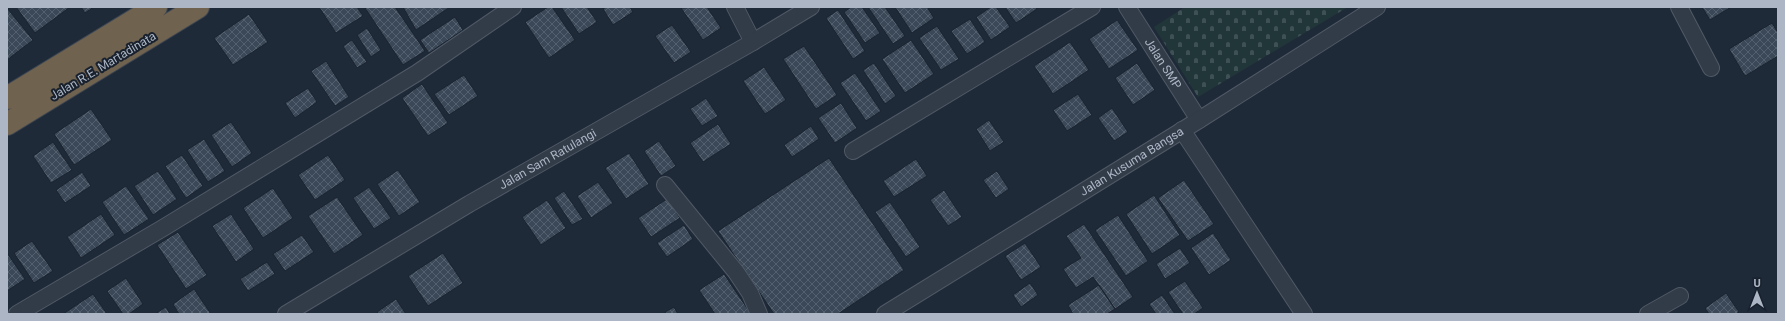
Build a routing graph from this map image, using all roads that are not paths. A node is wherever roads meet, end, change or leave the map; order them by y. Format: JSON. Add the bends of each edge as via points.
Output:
{"nodes":[{"id":1,"x":156,"y":7,"type":"edge"},
{"id":2,"x":198,"y":7,"type":"edge"},
{"id":3,"x":513,"y":7,"type":"edge"},
{"id":4,"x":735,"y":7,"type":"edge"},
{"id":5,"x":810,"y":7,"type":"edge"},
{"id":6,"x":1092,"y":7,"type":"edge"},
{"id":7,"x":1127,"y":7,"type":"edge"},
{"id":8,"x":1377,"y":7,"type":"edge"},
{"id":9,"x":1679,"y":7,"type":"edge"},
{"id":10,"x":753,"y":42,"type":"junction"},
{"id":11,"x":80,"y":53,"type":"junction"},
{"id":12,"x":1711,"y":68,"type":"dead end"},
{"id":13,"x":94,"y":72,"type":"junction"},
{"id":14,"x":7,"y":98,"type":"edge"},
{"id":15,"x":1199,"y":120,"type":"junction"},
{"id":16,"x":7,"y":124,"type":"edge"},
{"id":17,"x":1182,"y":130,"type":"junction"},
{"id":18,"x":853,"y":151,"type":"dead end"},
{"id":19,"x":665,"y":185,"type":"dead end"},
{"id":20,"x":1680,"y":296,"type":"dead end"},
{"id":21,"x":17,"y":314,"type":"edge"},
{"id":22,"x":286,"y":314,"type":"edge"},
{"id":23,"x":759,"y":314,"type":"edge"},
{"id":24,"x":885,"y":314,"type":"edge"},
{"id":25,"x":1304,"y":314,"type":"edge"},
{"id":26,"x":1648,"y":314,"type":"edge"}],
"edges":[{"from":1,"to":11,"type":"highway","name":"Jalan R.E. Martadinata"},
{"from":2,"to":13,"type":"highway","name":"Jalan R.E. Martadinata"},
{"from":3,"to":21,"type":"street","via":[[417,73]]},
{"from":4,"to":10,"type":"street"},
{"from":5,"to":10,"type":"street","name":"Jalan Sam Ratulangi"},
{"from":6,"to":18,"type":"street"},
{"from":7,"to":15,"type":"street","name":"Jalan SMP"},
{"from":8,"to":15,"type":"street","name":"Jalan Kusuma Bangsa"},
{"from":9,"to":12,"type":"street"},
{"from":10,"to":22,"type":"street","name":"Jalan Sam Ratulangi","via":[[469,204]]},
{"from":11,"to":13,"type":"highway"},
{"from":11,"to":14,"type":"highway","name":"Jalan R.E. Martadinata"},
{"from":13,"to":16,"type":"highway","name":"Jalan R.E. Martadinata"},
{"from":15,"to":17,"type":"street","name":"Jalan Kusuma Bangsa"},
{"from":17,"to":24,"type":"street","name":"Jalan Kusuma Bangsa"},
{"from":17,"to":25,"type":"street"},
{"from":19,"to":23,"type":"street","via":[[736,272],[750,293]]},
{"from":20,"to":26,"type":"street"}]}
